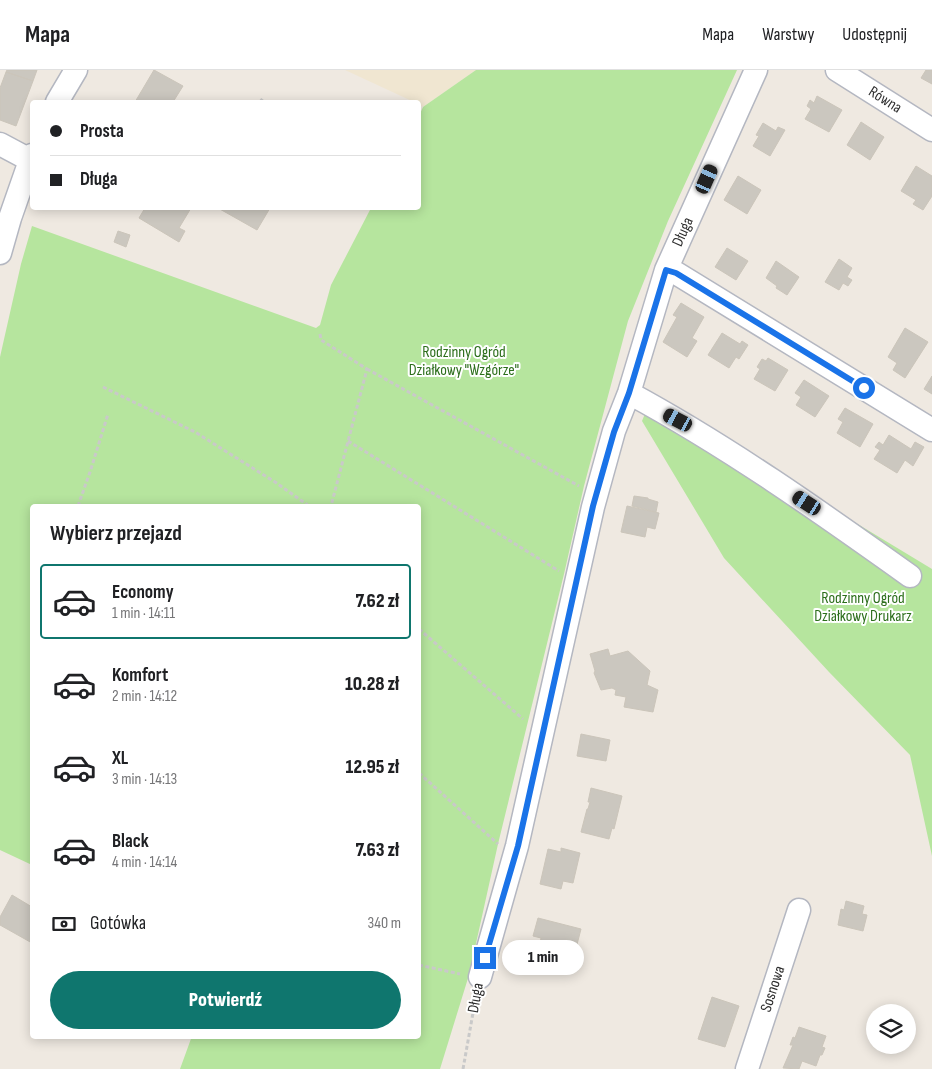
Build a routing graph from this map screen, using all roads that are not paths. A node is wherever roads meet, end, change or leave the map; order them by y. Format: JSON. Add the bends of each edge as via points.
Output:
{"nodes":[{"id":1,"x":76,"y":70,"type":"edge"},
{"id":2,"x":756,"y":70,"type":"edge"},
{"id":3,"x":837,"y":70,"type":"edge"},
{"id":4,"x":58,"y":100,"type":"edge"},
{"id":5,"x":932,"y":130,"type":"edge"},
{"id":6,"x":0,"y":144,"type":"edge"},
{"id":7,"x":30,"y":158,"type":"edge"},
{"id":8,"x":30,"y":161,"type":"edge"},
{"id":9,"x":0,"y":253,"type":"edge"},
{"id":10,"x":666,"y":270,"type":"junction"},
{"id":11,"x":629,"y":393,"type":"junction"},
{"id":12,"x":932,"y":430,"type":"edge"},
{"id":13,"x":910,"y":576,"type":"dead end"},
{"id":14,"x":799,"y":910,"type":"dead end"},
{"id":15,"x":480,"y":977,"type":"road end"},
{"id":16,"x":747,"y":1069,"type":"edge"}],
"edges":[{"from":1,"to":4,"type":"street"},
{"from":2,"to":10,"type":"street","name":"Długa"},
{"from":3,"to":5,"type":"street","name":"Równa"},
{"from":6,"to":7,"type":"street"},
{"from":8,"to":9,"type":"street"},
{"from":10,"to":11,"type":"street","name":"Długa"},
{"from":10,"to":12,"type":"street","via":[[676,273]]},
{"from":11,"to":13,"type":"street","via":[[678,420],[791,492]]},
{"from":11,"to":15,"type":"street","name":"Długa","via":[[593,506],[518,846]]},
{"from":14,"to":16,"type":"street","name":"Sosnowa"}]}
